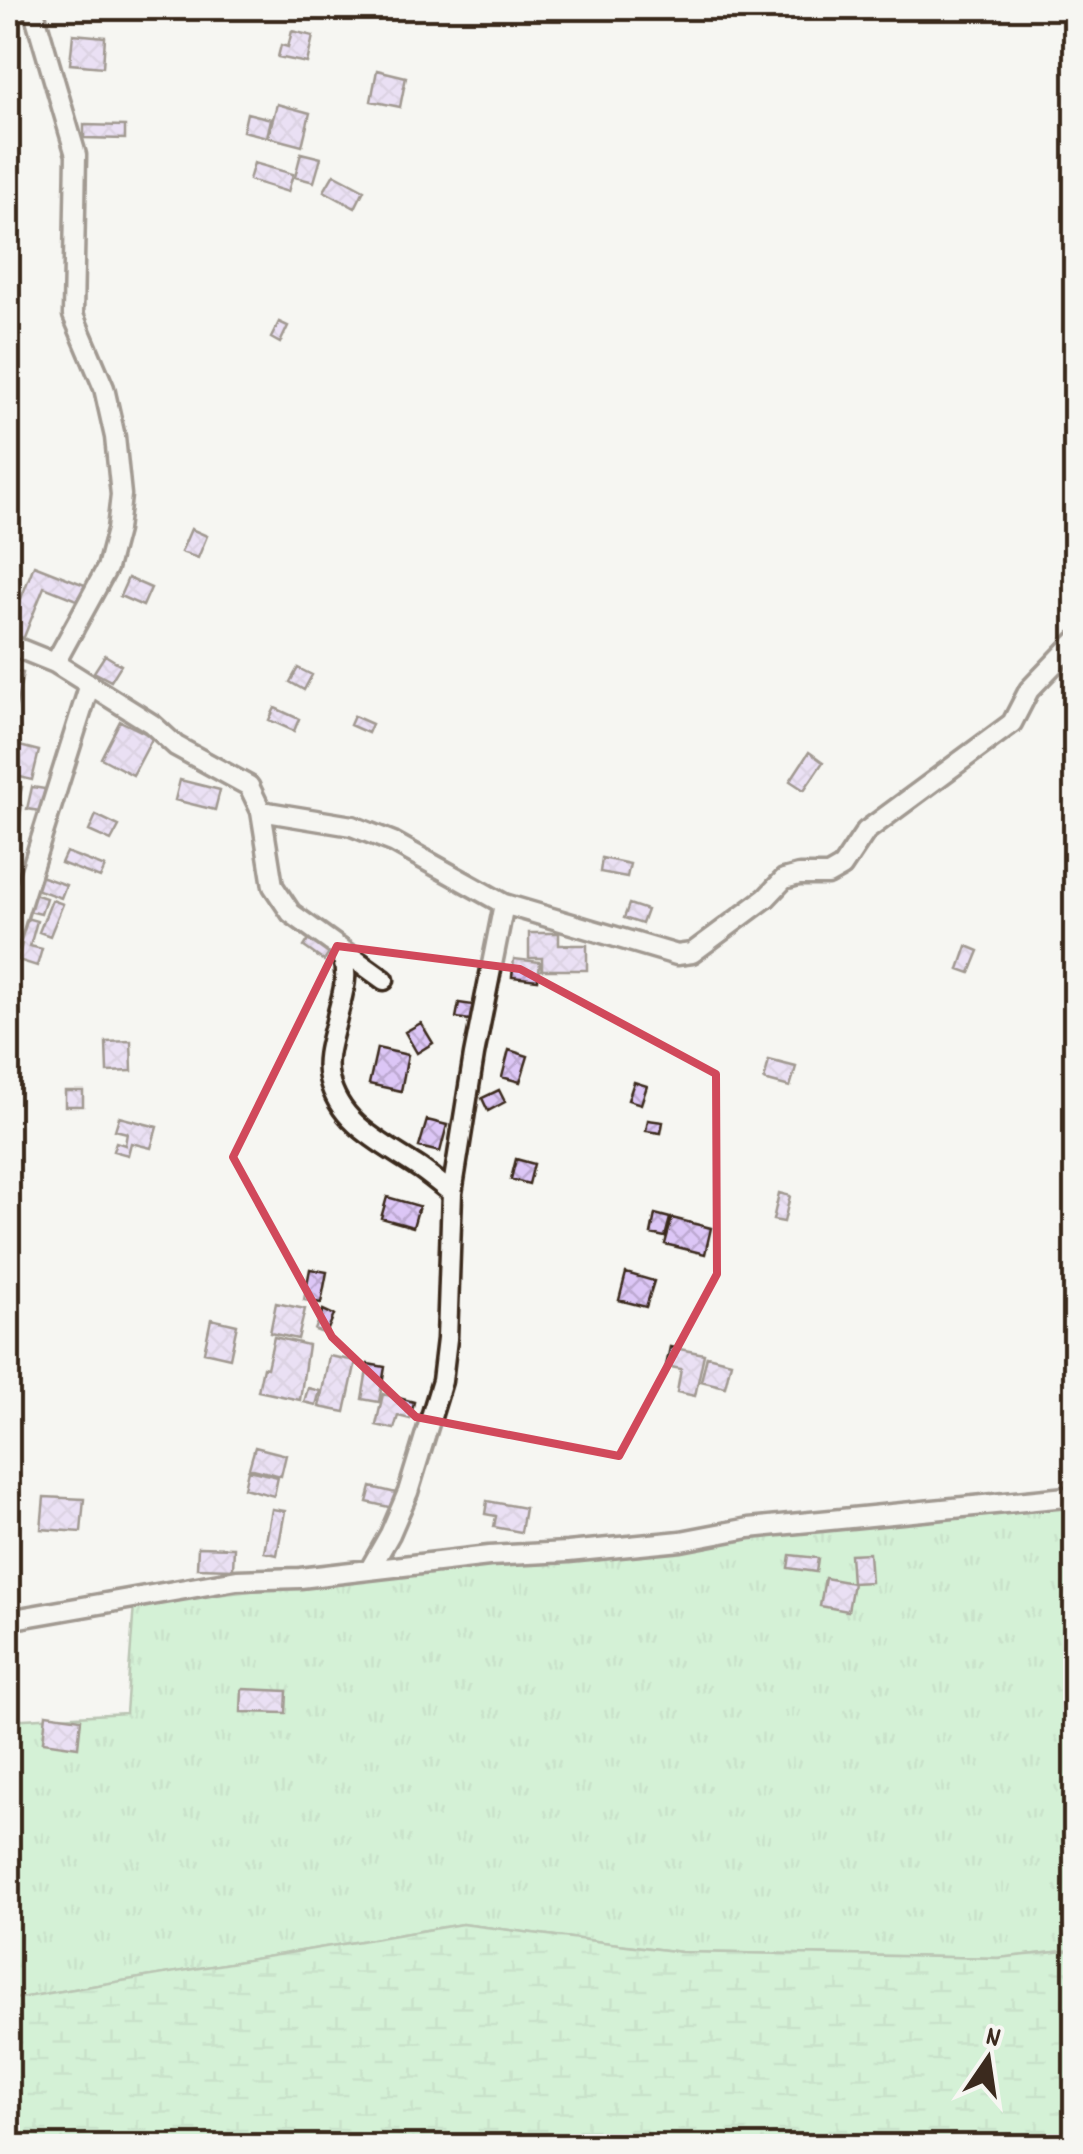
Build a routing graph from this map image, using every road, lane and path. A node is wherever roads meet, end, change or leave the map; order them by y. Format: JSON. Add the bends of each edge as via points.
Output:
{"nodes":[{"id":1,"x":33,"y":8,"type":"edge"},
{"id":2,"x":1076,"y":640,"type":"edge"},
{"id":3,"x":8,"y":644,"type":"edge"},
{"id":4,"x":55,"y":663,"type":"junction"},
{"id":5,"x":90,"y":684,"type":"junction"},
{"id":6,"x":261,"y":811,"type":"junction"},
{"id":7,"x":504,"y":904,"type":"junction"},
{"id":8,"x":8,"y":944,"type":"edge"},
{"id":9,"x":336,"y":944,"type":"junction"},
{"id":10,"x":384,"y":980,"type":"dead end"},
{"id":11,"x":452,"y":1193,"type":"junction"},
{"id":12,"x":1076,"y":1496,"type":"edge"},
{"id":13,"x":370,"y":1569,"type":"junction"},
{"id":14,"x":8,"y":1620,"type":"edge"}],
"edges":[{"from":1,"to":4,"type":"street","via":[[76,155],[73,315],[104,388],[121,495],[107,568]]},
{"from":2,"to":7,"type":"street","via":[[1029,690],[1012,723],[866,831],[842,867],[784,879],[692,953],[677,955]]},
{"from":3,"to":4,"type":"street"},
{"from":4,"to":5,"type":"street"},
{"from":5,"to":6,"type":"street","via":[[176,746],[249,786]]},
{"from":5,"to":8,"type":"street"},
{"from":6,"to":7,"type":"street","via":[[352,826]]},
{"from":6,"to":9,"type":"street","via":[[273,886],[291,913]]},
{"from":7,"to":11,"type":"street"},
{"from":9,"to":10,"type":"street"},
{"from":9,"to":11,"type":"street","via":[[347,978],[327,1058],[329,1080],[365,1134]]},
{"from":11,"to":13,"type":"street","via":[[442,1381],[408,1492]]},
{"from":12,"to":13,"type":"street"},
{"from":13,"to":14,"type":"street","via":[[238,1580]]}]}
